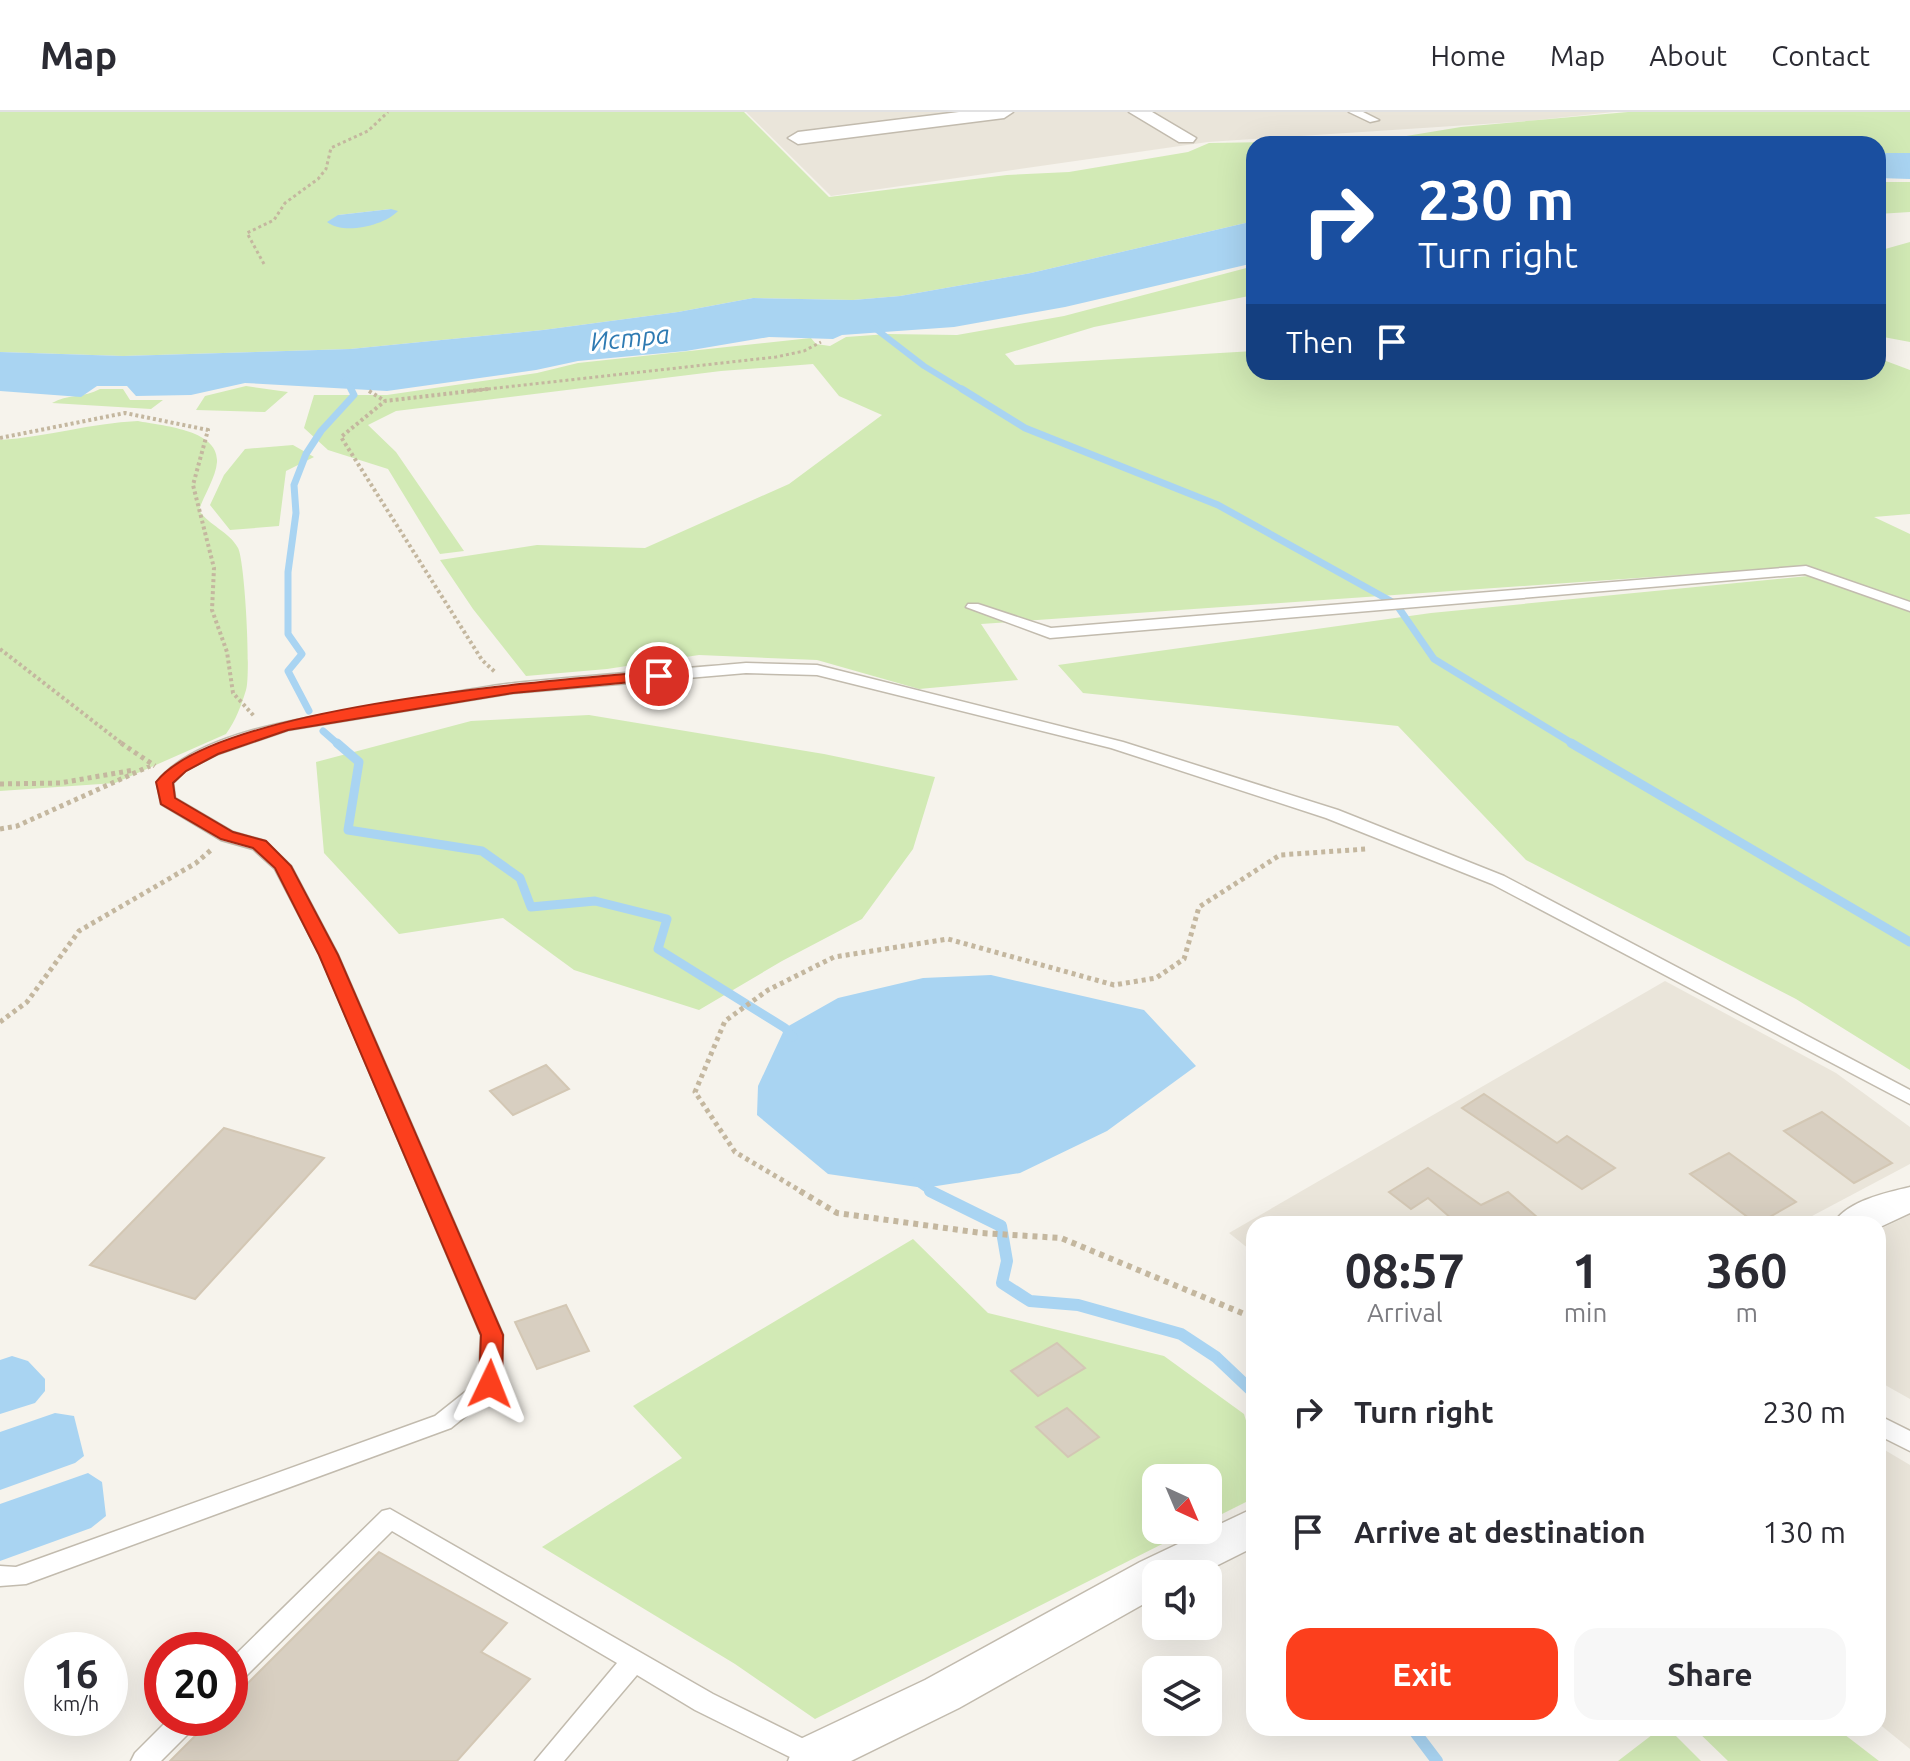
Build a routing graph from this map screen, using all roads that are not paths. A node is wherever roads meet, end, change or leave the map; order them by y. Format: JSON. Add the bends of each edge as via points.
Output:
{"nodes":[{"id":1,"x":1004,"y":112,"type":"edge"},
{"id":2,"x":1138,"y":112,"type":"edge"},
{"id":3,"x":1354,"y":112,"type":"edge"},
{"id":4,"x":1374,"y":120,"type":"dead end"},
{"id":5,"x":798,"y":138,"type":"dead end"},
{"id":6,"x":1186,"y":138,"type":"dead end"},
{"id":7,"x":973,"y":607,"type":"dead end"},
{"id":8,"x":1910,"y":607,"type":"edge"},
{"id":9,"x":1910,"y":1098,"type":"edge"},
{"id":10,"x":1910,"y":1200,"type":"edge"},
{"id":11,"x":1869,"y":1216,"type":"edge"},
{"id":12,"x":1886,"y":1428,"type":"edge"},
{"id":13,"x":1910,"y":1442,"type":"edge"},
{"id":14,"x":1246,"y":1530,"type":"edge"},
{"id":15,"x":1187,"y":1560,"type":"edge"},
{"id":16,"x":0,"y":1576,"type":"edge"},
{"id":17,"x":1142,"y":1583,"type":"edge"},
{"id":18,"x":248,"y":1658,"type":"edge"},
{"id":19,"x":634,"y":1661,"type":"junction"},
{"id":20,"x":169,"y":1736,"type":"edge"},
{"id":21,"x":813,"y":1759,"type":"edge"},
{"id":22,"x":144,"y":1761,"type":"edge"},
{"id":23,"x":548,"y":1761,"type":"edge"}],
"edges":[{"from":1,"to":5,"type":"street"},
{"from":2,"to":6,"type":"street"},
{"from":3,"to":4,"type":"lane"},
{"from":7,"to":8,"type":"lane","via":[[1050,633],[1806,570]]},
{"from":9,"to":16,"type":"lane","via":[[1498,880],[1332,814],[1117,745],[817,670],[746,668],[513,688],[285,726],[180,767],[165,782],[167,800],[227,836],[259,845],[282,866],[329,955],[492,1335],[490,1384],[443,1422],[17,1577]]},
{"from":10,"to":11,"type":"street"},
{"from":12,"to":13,"type":"lane"},
{"from":14,"to":15,"type":"street"},
{"from":17,"to":21,"type":"street"},
{"from":18,"to":19,"type":"lane","via":[[390,1518]]},
{"from":19,"to":21,"type":"lane"},
{"from":19,"to":23,"type":"lane"},
{"from":20,"to":22,"type":"lane"}]}
